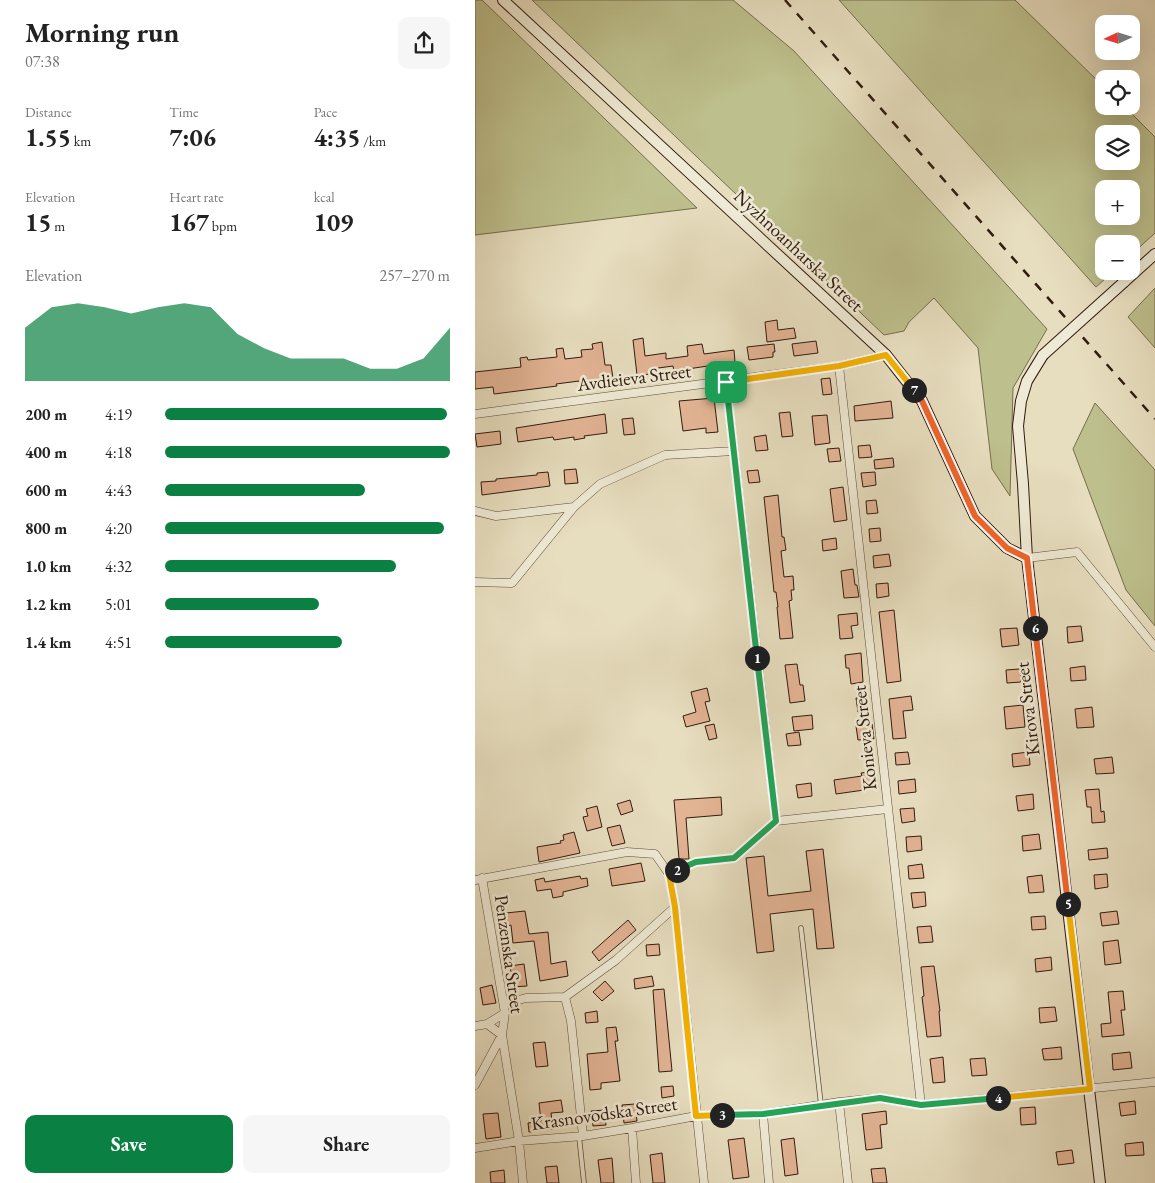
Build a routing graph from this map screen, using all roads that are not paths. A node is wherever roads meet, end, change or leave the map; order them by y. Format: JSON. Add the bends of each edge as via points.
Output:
{"nodes":[{"id":1,"x":503,"y":0,"type":"edge"},
{"id":2,"x":1155,"y":254,"type":"edge"},
{"id":3,"x":886,"y":355,"type":"junction"},
{"id":4,"x":839,"y":366,"type":"junction"},
{"id":5,"x":726,"y":382,"type":"junction"},
{"id":6,"x":475,"y":414,"type":"edge"},
{"id":7,"x":734,"y":451,"type":"junction"},
{"id":8,"x":574,"y":508,"type":"junction"},
{"id":9,"x":475,"y":510,"type":"edge"},
{"id":10,"x":1027,"y":558,"type":"junction"},
{"id":11,"x":475,"y":582,"type":"edge"},
{"id":12,"x":1155,"y":647,"type":"edge"},
{"id":13,"x":888,"y":809,"type":"junction"},
{"id":14,"x":776,"y":821,"type":"junction"},
{"id":15,"x":669,"y":874,"type":"junction"},
{"id":16,"x":478,"y":878,"type":"edge"},
{"id":17,"x":675,"y":907,"type":"junction"},
{"id":18,"x":801,"y":928,"type":"dead end"},
{"id":19,"x":565,"y":997,"type":"junction"},
{"id":20,"x":504,"y":1004,"type":"junction"},
{"id":21,"x":505,"y":1013,"type":"junction"},
{"id":22,"x":487,"y":1024,"type":"junction"},
{"id":23,"x":475,"y":1026,"type":"edge"},
{"id":24,"x":502,"y":1035,"type":"junction"},
{"id":25,"x":1155,"y":1082,"type":"edge"},
{"id":26,"x":475,"y":1085,"type":"edge"},
{"id":27,"x":1090,"y":1089,"type":"junction"},
{"id":28,"x":839,"y":1102,"type":"junction"},
{"id":29,"x":821,"y":1105,"type":"junction"},
{"id":30,"x":921,"y":1105,"type":"junction"},
{"id":31,"x":763,"y":1114,"type":"junction"},
{"id":32,"x":696,"y":1116,"type":"junction"},
{"id":33,"x":632,"y":1128,"type":"junction"},
{"id":34,"x":581,"y":1136,"type":"junction"},
{"id":35,"x":519,"y":1140,"type":"junction"},
{"id":36,"x":475,"y":1148,"type":"edge"},
{"id":37,"x":523,"y":1183,"type":"edge"},
{"id":38,"x":584,"y":1183,"type":"edge"},
{"id":39,"x":636,"y":1183,"type":"edge"},
{"id":40,"x":704,"y":1183,"type":"edge"},
{"id":41,"x":769,"y":1183,"type":"edge"},
{"id":42,"x":848,"y":1183,"type":"edge"},
{"id":43,"x":1100,"y":1183,"type":"edge"}],
"edges":[{"from":1,"to":3,"type":"main road","name":"Nyzhnoanharska Street"},
{"from":2,"to":10,"type":"main road","name":"Kirova Street","bridge":true,"via":[[1043,355],[1027,381],[1018,426]]},
{"from":3,"to":4,"type":"street","name":"Avdieieva Street"},
{"from":3,"to":10,"type":"main road","name":"Nyzhnoanharska Street","via":[[922,401],[975,516],[1007,548]]},
{"from":4,"to":5,"type":"street","name":"Avdieieva Street"},
{"from":4,"to":13,"type":"street","name":"Konieva Street"},
{"from":5,"to":6,"type":"street","name":"Avdieieva Street"},
{"from":5,"to":7,"type":"street"},
{"from":7,"to":8,"type":"street","via":[[665,455],[600,484]]},
{"from":7,"to":14,"type":"street"},
{"from":8,"to":9,"type":"street","via":[[496,516]]},
{"from":8,"to":11,"type":"street","via":[[512,583]]},
{"from":10,"to":12,"type":"street","via":[[1077,552]]},
{"from":10,"to":27,"type":"main road","name":"Kirova Street"},
{"from":13,"to":14,"type":"street"},
{"from":13,"to":30,"type":"street","name":"Konieva Street"},
{"from":14,"to":15,"type":"lane","via":[[734,858],[696,862]]},
{"from":15,"to":16,"type":"street","via":[[655,854],[627,852]]},
{"from":15,"to":17,"type":"street"},
{"from":16,"to":20,"type":"street","name":"Penzenska Street"},
{"from":17,"to":19,"type":"street","via":[[616,960]]},
{"from":17,"to":32,"type":"street"},
{"from":18,"to":29,"type":"lane"},
{"from":19,"to":20,"type":"street","via":[[526,998]]},
{"from":19,"to":34,"type":"street","via":[[571,1021]]},
{"from":20,"to":21,"type":"street","name":"Penzenska Street"},
{"from":21,"to":22,"type":"street"},
{"from":21,"to":24,"type":"street","name":"Penzenska Street"},
{"from":22,"to":23,"type":"street"},
{"from":22,"to":24,"type":"street"},
{"from":24,"to":26,"type":"street"},
{"from":24,"to":35,"type":"street","name":"Penzenska Street"},
{"from":25,"to":27,"type":"street","name":"Krasnovodska Street"},
{"from":27,"to":30,"type":"street","name":"Krasnovodska Street"},
{"from":27,"to":43,"type":"main road","name":"Kirova Street"},
{"from":28,"to":29,"type":"street","name":"Krasnovodska Street"},
{"from":28,"to":30,"type":"street","name":"Krasnovodska Street","via":[[880,1098]]},
{"from":28,"to":42,"type":"street"},
{"from":29,"to":31,"type":"street","name":"Krasnovodska Street"},
{"from":31,"to":32,"type":"street","name":"Krasnovodska Street"},
{"from":31,"to":41,"type":"street"},
{"from":32,"to":33,"type":"street","name":"Krasnovodska Street"},
{"from":32,"to":40,"type":"street"},
{"from":33,"to":34,"type":"street","name":"Krasnovodska Street"},
{"from":33,"to":39,"type":"street"},
{"from":34,"to":35,"type":"street","name":"Krasnovodska Street"},
{"from":34,"to":38,"type":"lane"},
{"from":35,"to":36,"type":"street","name":"Krasnovodska Street"},
{"from":35,"to":37,"type":"street","name":"Penzenska Street"}]}
